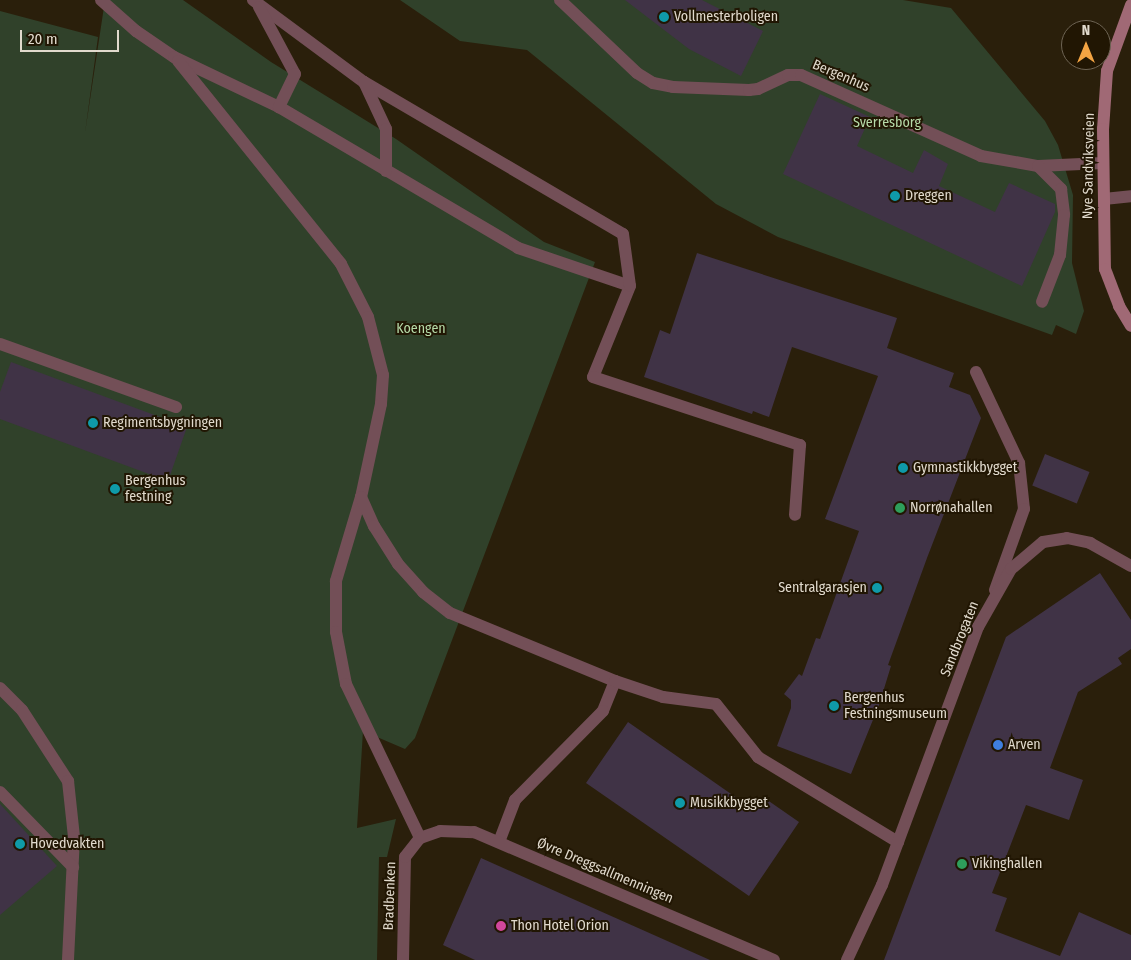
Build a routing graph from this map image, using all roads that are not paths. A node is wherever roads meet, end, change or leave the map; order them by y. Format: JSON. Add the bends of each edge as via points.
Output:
{"nodes":[{"id":1,"x":101,"y":0,"type":"edge"},
{"id":2,"x":560,"y":0,"type":"edge"},
{"id":3,"x":255,"y":1,"type":"edge"},
{"id":4,"x":1131,"y":5,"type":"edge"},
{"id":5,"x":174,"y":57,"type":"junction"},
{"id":6,"x":364,"y":82,"type":"junction"},
{"id":7,"x":279,"y":107,"type":"junction"},
{"id":8,"x":1103,"y":163,"type":"junction"},
{"id":9,"x":1038,"y":166,"type":"junction"},
{"id":10,"x":386,"y":171,"type":"junction"},
{"id":11,"x":1131,"y":196,"type":"edge"},
{"id":12,"x":1104,"y":199,"type":"junction"},
{"id":13,"x":630,"y":286,"type":"junction"},
{"id":14,"x":1042,"y":302,"type":"dead end"},
{"id":15,"x":1131,"y":326,"type":"edge"},
{"id":16,"x":0,"y":344,"type":"edge"},
{"id":17,"x":976,"y":372,"type":"dead end"},
{"id":18,"x":176,"y":407,"type":"dead end"},
{"id":19,"x":361,"y":497,"type":"junction"},
{"id":20,"x":795,"y":515,"type":"dead end"},
{"id":21,"x":1131,"y":566,"type":"edge"},
{"id":22,"x":993,"y":597,"type":"junction"},
{"id":23,"x":615,"y":680,"type":"junction"},
{"id":24,"x":0,"y":688,"type":"edge"},
{"id":25,"x":0,"y":792,"type":"edge"},
{"id":26,"x":420,"y":838,"type":"junction"},
{"id":27,"x":499,"y":842,"type":"junction"},
{"id":28,"x":898,"y":842,"type":"junction"},
{"id":29,"x":73,"y":867,"type":"junction"},
{"id":30,"x":68,"y":960,"type":"edge"},
{"id":31,"x":403,"y":960,"type":"edge"},
{"id":32,"x":774,"y":960,"type":"edge"},
{"id":33,"x":847,"y":960,"type":"edge"}],
"edges":[{"from":1,"to":5,"type":"street","via":[[136,31]]},
{"from":2,"to":9,"type":"street","name":"Bergenhus","via":[[637,73],[653,83],[673,87],[758,89],[788,75],[801,75],[981,156]]},
{"from":3,"to":6,"type":"street"},
{"from":3,"to":7,"type":"street","via":[[295,74]]},
{"from":4,"to":8,"type":"main road","name":"Nye Sandviksveien","via":[[1107,71]]},
{"from":5,"to":7,"type":"street"},
{"from":5,"to":19,"type":"street","via":[[341,264],[368,317],[382,375],[382,394]]},
{"from":6,"to":10,"type":"street","via":[[386,129]]},
{"from":6,"to":13,"type":"street","via":[[623,234]]},
{"from":7,"to":10,"type":"street"},
{"from":8,"to":9,"type":"street","name":"Bergenhus"},
{"from":8,"to":12,"type":"main road","name":"Nye Sandviksveien"},
{"from":9,"to":14,"type":"street","via":[[1061,189],[1064,215],[1060,255]]},
{"from":10,"to":13,"type":"street","via":[[518,248]]},
{"from":11,"to":12,"type":"street"},
{"from":12,"to":15,"type":"main road","name":"Nye Sandviksveien","via":[[1106,269],[1119,306]]},
{"from":13,"to":20,"type":"street","via":[[593,377],[800,445]]},
{"from":16,"to":18,"type":"street"},
{"from":17,"to":22,"type":"street","via":[[1019,462],[1024,509]]},
{"from":19,"to":23,"type":"street","via":[[374,526],[398,564],[423,592],[450,613]]},
{"from":19,"to":26,"type":"street","via":[[336,581],[336,632],[346,684]]},
{"from":21,"to":22,"type":"street","name":"Sandbrogaten","via":[[1090,543],[1067,538],[1043,542],[1011,569]]},
{"from":22,"to":28,"type":"street","name":"Sandbrogaten","via":[[978,627]]},
{"from":23,"to":27,"type":"street","via":[[604,711],[515,800]]},
{"from":23,"to":28,"type":"street","via":[[663,696],[716,704],[758,757]]},
{"from":24,"to":29,"type":"street","via":[[22,710],[68,781],[74,808]]},
{"from":25,"to":29,"type":"street"},
{"from":26,"to":27,"type":"street","name":"Øvre Dreggsallmenningen","via":[[440,831],[474,832]]},
{"from":26,"to":31,"type":"street","name":"Bradbenken","via":[[405,857]]},
{"from":27,"to":32,"type":"street","name":"Øvre Dreggsallmenningen"},
{"from":28,"to":33,"type":"street","name":"Sandbrogaten"},
{"from":29,"to":30,"type":"street"}]}
